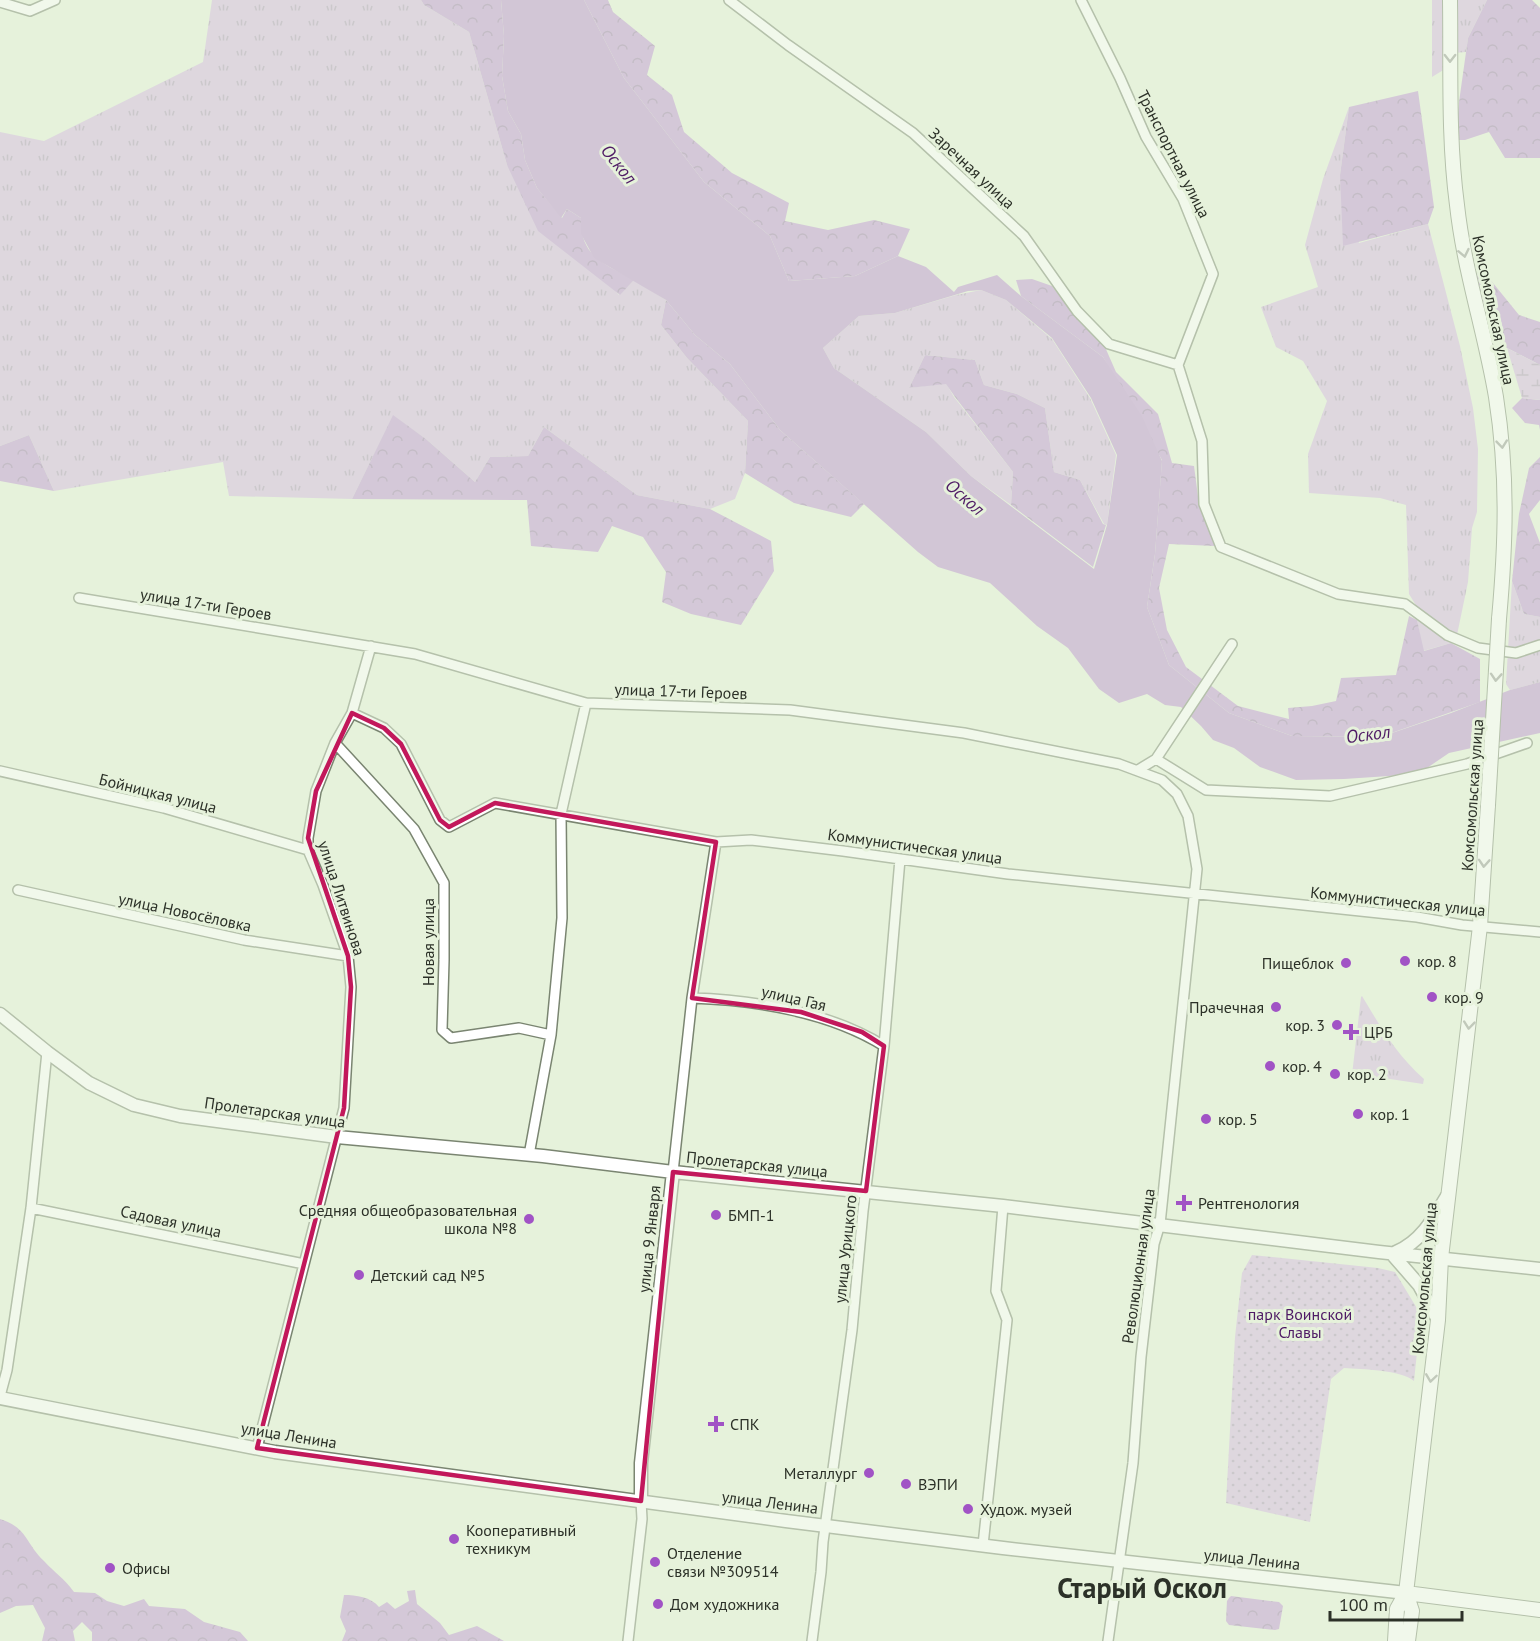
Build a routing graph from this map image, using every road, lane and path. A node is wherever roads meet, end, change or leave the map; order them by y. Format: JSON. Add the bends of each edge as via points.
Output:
{"nodes":[{"id":1,"x":55,"y":0,"type":"edge"},
{"id":2,"x":729,"y":0,"type":"edge"},
{"id":3,"x":1081,"y":0,"type":"edge"},
{"id":4,"x":1450,"y":0,"type":"edge"},
{"id":5,"x":0,"y":2,"type":"edge"},
{"id":6,"x":1178,"y":365,"type":"junction"},
{"id":7,"x":79,"y":598,"type":"dead end"},
{"id":8,"x":1232,"y":644,"type":"dead end"},
{"id":9,"x":371,"y":645,"type":"junction"},
{"id":10,"x":1540,"y":645,"type":"edge"},
{"id":11,"x":586,"y":703,"type":"junction"},
{"id":12,"x":352,"y":713,"type":"junction"},
{"id":13,"x":1527,"y":742,"type":"dead end"},
{"id":14,"x":335,"y":743,"type":"junction"},
{"id":15,"x":1156,"y":759,"type":"junction"},
{"id":16,"x":1138,"y":770,"type":"junction"},
{"id":17,"x":0,"y":771,"type":"edge"},
{"id":18,"x":561,"y":814,"type":"junction"},
{"id":19,"x":716,"y":842,"type":"junction"},
{"id":20,"x":308,"y":850,"type":"junction"},
{"id":21,"x":900,"y":859,"type":"junction"},
{"id":22,"x":18,"y":890,"type":"dead end"},
{"id":23,"x":1195,"y":893,"type":"junction"},
{"id":24,"x":1480,"y":926,"type":"junction"},
{"id":25,"x":1540,"y":932,"type":"edge"},
{"id":26,"x":348,"y":956,"type":"junction"},
{"id":27,"x":692,"y":998,"type":"junction"},
{"id":28,"x":0,"y":1014,"type":"edge"},
{"id":29,"x":551,"y":1035,"type":"junction"},
{"id":30,"x":884,"y":1046,"type":"junction"},
{"id":31,"x":47,"y":1052,"type":"junction"},
{"id":32,"x":337,"y":1137,"type":"junction"},
{"id":33,"x":530,"y":1155,"type":"junction"},
{"id":34,"x":673,"y":1172,"type":"junction"},
{"id":35,"x":866,"y":1191,"type":"junction"},
{"id":36,"x":1448,"y":1194,"type":"junction"},
{"id":37,"x":1003,"y":1206,"type":"junction"},
{"id":38,"x":31,"y":1208,"type":"junction"},
{"id":39,"x":1160,"y":1224,"type":"junction"},
{"id":40,"x":1392,"y":1254,"type":"junction"},
{"id":41,"x":1441,"y":1258,"type":"junction"},
{"id":42,"x":304,"y":1264,"type":"junction"},
{"id":43,"x":1540,"y":1269,"type":"edge"},
{"id":44,"x":1438,"y":1320,"type":"junction"},
{"id":45,"x":0,"y":1397,"type":"edge"},
{"id":46,"x":257,"y":1448,"type":"junction"},
{"id":47,"x":641,"y":1501,"type":"junction"},
{"id":48,"x":825,"y":1526,"type":"junction"},
{"id":49,"x":983,"y":1545,"type":"junction"},
{"id":50,"x":1120,"y":1561,"type":"junction"},
{"id":51,"x":1406,"y":1593,"type":"junction"},
{"id":52,"x":1540,"y":1610,"type":"edge"},
{"id":53,"x":628,"y":1641,"type":"edge"},
{"id":54,"x":812,"y":1641,"type":"edge"},
{"id":55,"x":1108,"y":1641,"type":"edge"},
{"id":56,"x":1395,"y":1641,"type":"edge"},
{"id":57,"x":1408,"y":1641,"type":"edge"}],
"edges":[{"from":1,"to":5,"type":"street","via":[[30,11]]},
{"from":2,"to":6,"type":"street","name":"Заречная улица","via":[[913,133],[1024,236],[1077,311],[1109,344]]},
{"from":3,"to":6,"type":"street","name":"Транспортная улица","via":[[1146,137],[1183,199],[1213,274]]},
{"from":4,"to":24,"type":"main road","name":"Комсомольская улица","one_way":true,"bridge":true,"via":[[1450,120],[1456,205],[1495,394],[1505,492],[1505,550]]},
{"from":6,"to":10,"type":"street","via":[[1202,441],[1204,504],[1221,547],[1338,594],[1405,604],[1447,635],[1478,648],[1516,653]]},
{"from":7,"to":9,"type":"street","name":"улица 17-ти Героев"},
{"from":8,"to":15,"type":"street"},
{"from":9,"to":11,"type":"street","name":"улица 17-ти Героев"},
{"from":9,"to":12,"type":"street","name":"улица Литвинова"},
{"from":11,"to":16,"type":"street","name":"улица 17-ти Героев","via":[[825,714],[964,733]]},
{"from":11,"to":18,"type":"street"},
{"from":12,"to":14,"type":"street","name":"улица Литвинова"},
{"from":12,"to":18,"type":"street","name":"Коммунистическая улица","via":[[384,728],[401,744],[440,820],[449,827],[495,803]]},
{"from":13,"to":15,"type":"street","via":[[1467,764],[1330,796],[1206,790]]},
{"from":14,"to":20,"type":"street","name":"улица Литвинова","via":[[316,791]]},
{"from":14,"to":29,"type":"street","name":"Новая улица","via":[[414,829],[444,883],[442,1030],[451,1038],[519,1028]]},
{"from":15,"to":16,"type":"street"},
{"from":16,"to":23,"type":"street","name":"улица 17-ти Героев","via":[[1162,780],[1177,794],[1188,816],[1197,869]]},
{"from":17,"to":20,"type":"street","name":"Бойницкая улица","via":[[164,808]]},
{"from":18,"to":19,"type":"street","name":"Коммунистическая улица"},
{"from":18,"to":29,"type":"street","via":[[562,918]]},
{"from":19,"to":21,"type":"street","name":"Коммунистическая улица","via":[[751,840]]},
{"from":19,"to":27,"type":"street","name":"улица 9 Января"},
{"from":20,"to":26,"type":"street","name":"улица Литвинова"},
{"from":21,"to":23,"type":"street","name":"Коммунистическая улица"},
{"from":21,"to":30,"type":"street","name":"улица Урицкого"},
{"from":22,"to":26,"type":"street","name":"улица Новосёловка","via":[[232,938]]},
{"from":23,"to":24,"type":"street","name":"Коммунистическая улица"},
{"from":23,"to":39,"type":"street","name":"Революционная улица"},
{"from":24,"to":25,"type":"street","name":"Коммунистическая улица"},
{"from":24,"to":36,"type":"main road","name":"Комсомольская улица","one_way":true},
{"from":26,"to":32,"type":"street","name":"улица Литвинова","via":[[351,987],[344,1108]]},
{"from":27,"to":30,"type":"street","name":"улица Гая","via":[[801,1012],[862,1032]]},
{"from":27,"to":34,"type":"street","name":"улица 9 Января"},
{"from":28,"to":31,"type":"main road","name":"Пролетарская улица"},
{"from":29,"to":33,"type":"street"},
{"from":30,"to":35,"type":"street","name":"улица Урицкого"},
{"from":31,"to":32,"type":"main road","name":"Пролетарская улица","via":[[88,1083],[134,1105],[180,1116]]},
{"from":31,"to":38,"type":"street"},
{"from":32,"to":33,"type":"main road","name":"Пролетарская улица"},
{"from":32,"to":42,"type":"street","name":"улица Литвинова"},
{"from":33,"to":34,"type":"main road","name":"Пролетарская улица"},
{"from":34,"to":35,"type":"main road","name":"Пролетарская улица"},
{"from":34,"to":47,"type":"main road","name":"улица 9 Января","via":[[641,1463]]},
{"from":35,"to":37,"type":"main road","name":"Пролетарская улица"},
{"from":35,"to":48,"type":"street","name":"улица Урицкого"},
{"from":36,"to":40,"type":"main road","via":[[1431,1223],[1409,1247]]},
{"from":36,"to":41,"type":"main road","name":"Комсомольская улица"},
{"from":37,"to":39,"type":"main road","name":"Пролетарская улица"},
{"from":37,"to":49,"type":"street","via":[[996,1291],[1007,1320]]},
{"from":38,"to":42,"type":"street","name":"Садовая улица"},
{"from":38,"to":45,"type":"street"},
{"from":39,"to":40,"type":"main road","name":"Пролетарская улица"},
{"from":39,"to":50,"type":"street","name":"Революционная улица","via":[[1154,1244]]},
{"from":40,"to":41,"type":"main road","name":"Пролетарская улица"},
{"from":40,"to":44,"type":"main road","via":[[1419,1285]]},
{"from":41,"to":43,"type":"main road","name":"Пролетарская улица"},
{"from":41,"to":44,"type":"main road","name":"Комсомольская улица"},
{"from":42,"to":46,"type":"street","name":"улица Литвинова"},
{"from":44,"to":51,"type":"main road","name":"Комсомольская улица","one_way":true},
{"from":45,"to":46,"type":"main road","name":"улица Ленина"},
{"from":46,"to":47,"type":"main road","name":"улица Ленина"},
{"from":47,"to":48,"type":"main road","name":"улица Ленина"},
{"from":47,"to":53,"type":"street","name":"улица 9 Января"},
{"from":48,"to":49,"type":"main road","name":"улица Ленина"},
{"from":48,"to":54,"type":"street","name":"улица Урицкого"},
{"from":49,"to":50,"type":"main road","name":"улица Ленина"},
{"from":50,"to":51,"type":"main road","name":"улица Ленина"},
{"from":50,"to":55,"type":"street","name":"Революционная улица"},
{"from":51,"to":52,"type":"main road","name":"улица Ленина"},
{"from":51,"to":56,"type":"main road","via":[[1397,1609]]},
{"from":51,"to":57,"type":"main road","via":[[1412,1611]]}]}
